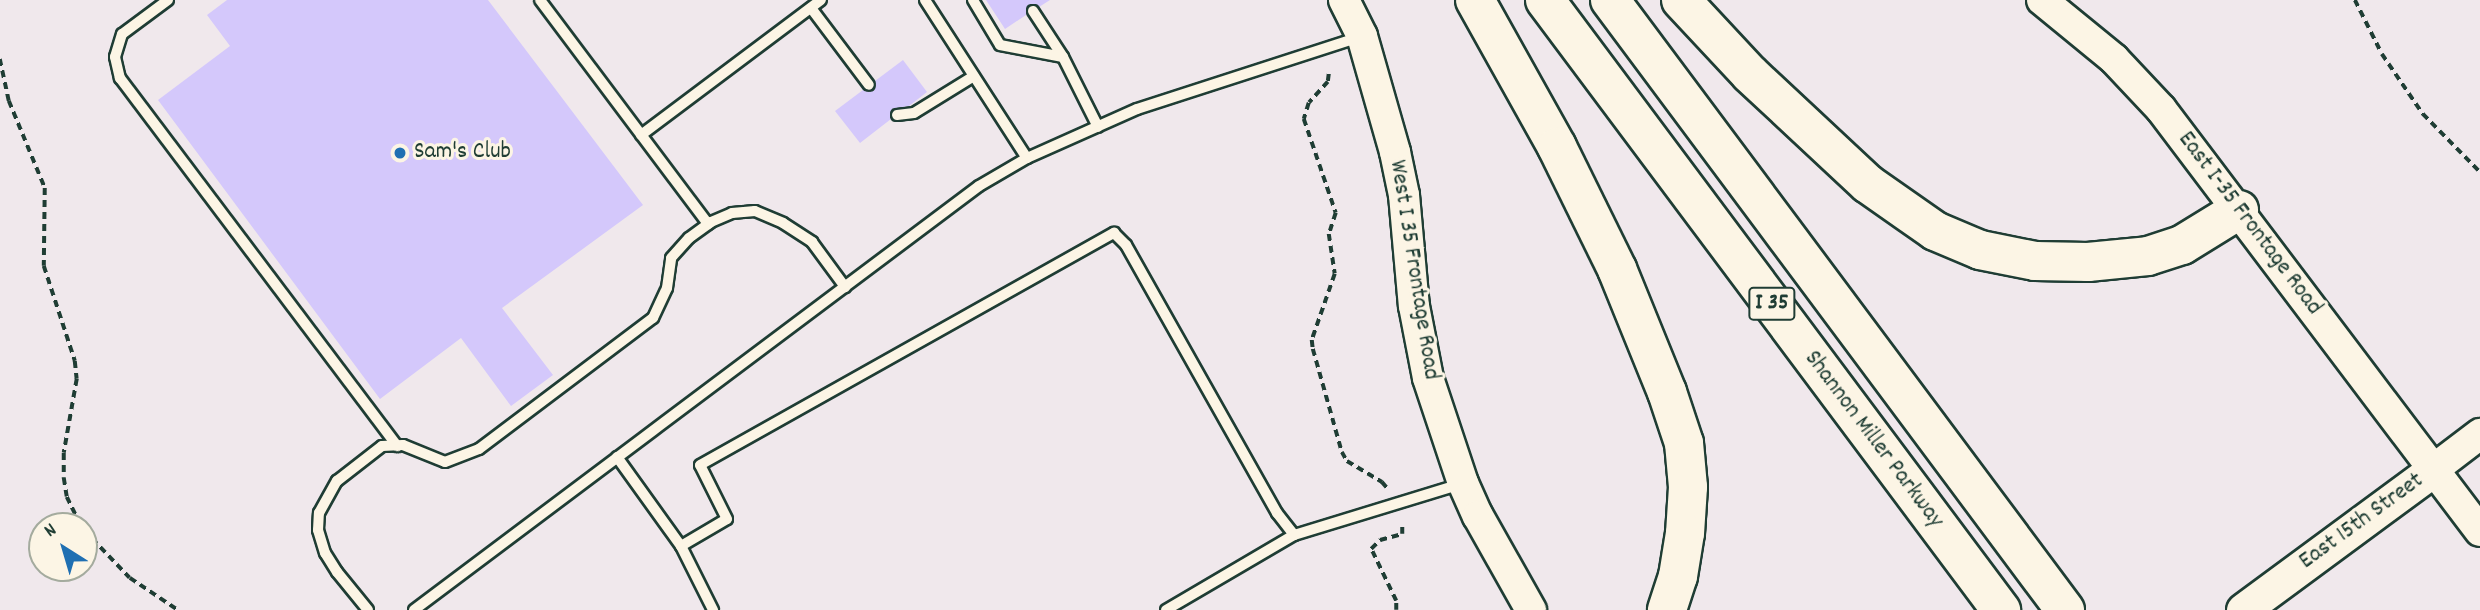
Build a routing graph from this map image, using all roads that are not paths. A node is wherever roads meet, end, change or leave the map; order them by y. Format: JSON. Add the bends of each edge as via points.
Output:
{"nodes":[{"id":1,"x":167,"y":0,"type":"edge"},
{"id":2,"x":540,"y":0,"type":"edge"},
{"id":3,"x":821,"y":0,"type":"edge"},
{"id":4,"x":925,"y":0,"type":"edge"},
{"id":5,"x":973,"y":0,"type":"edge"},
{"id":6,"x":1344,"y":0,"type":"edge"},
{"id":7,"x":1475,"y":0,"type":"edge"},
{"id":8,"x":1545,"y":0,"type":"edge"},
{"id":9,"x":1610,"y":0,"type":"edge"},
{"id":10,"x":1681,"y":0,"type":"edge"},
{"id":11,"x":2042,"y":0,"type":"edge"},
{"id":12,"x":151,"y":5,"type":"edge"},
{"id":13,"x":811,"y":8,"type":"junction"},
{"id":14,"x":1032,"y":11,"type":"dead end"},
{"id":15,"x":1362,"y":36,"type":"junction"},
{"id":16,"x":1063,"y":57,"type":"junction"},
{"id":17,"x":974,"y":76,"type":"junction"},
{"id":18,"x":869,"y":85,"type":"dead end"},
{"id":19,"x":897,"y":115,"type":"dead end"},
{"id":20,"x":1098,"y":127,"type":"junction"},
{"id":21,"x":641,"y":135,"type":"junction"},
{"id":22,"x":1027,"y":158,"type":"junction"},
{"id":23,"x":2239,"y":210,"type":"junction"},
{"id":24,"x":708,"y":224,"type":"junction"},
{"id":25,"x":845,"y":287,"type":"junction"},
{"id":26,"x":2480,"y":434,"type":"edge"},
{"id":27,"x":397,"y":446,"type":"junction"},
{"id":28,"x":617,"y":457,"type":"junction"},
{"id":29,"x":2434,"y":469,"type":"junction"},
{"id":30,"x":1463,"y":483,"type":"junction"},
{"id":31,"x":2480,"y":531,"type":"edge"},
{"id":32,"x":1294,"y":535,"type":"junction"},
{"id":33,"x":681,"y":546,"type":"junction"},
{"id":34,"x":368,"y":610,"type":"edge"},
{"id":35,"x":414,"y":610,"type":"edge"},
{"id":36,"x":713,"y":610,"type":"edge"},
{"id":37,"x":1166,"y":610,"type":"edge"},
{"id":38,"x":1531,"y":610,"type":"edge"},
{"id":39,"x":1667,"y":610,"type":"edge"},
{"id":40,"x":2001,"y":610,"type":"edge"},
{"id":41,"x":2065,"y":610,"type":"edge"},
{"id":42,"x":2243,"y":610,"type":"edge"}],
"edges":[{"from":1,"to":12,"type":"lane"},
{"from":2,"to":21,"type":"lane"},
{"from":3,"to":13,"type":"lane"},
{"from":4,"to":17,"type":"lane"},
{"from":5,"to":16,"type":"lane","via":[[1000,46]]},
{"from":6,"to":15,"type":"street","name":"West I 35 Frontage Road"},
{"from":7,"to":39,"type":"highway","via":[[1557,147],[1617,270],[1684,443],[1688,487],[1685,533]]},
{"from":8,"to":40,"type":"highway","name":"Shannon Miller Parkway","number":"I 35"},
{"from":9,"to":41,"type":"highway","number":"I 35"},
{"from":10,"to":23,"type":"highway","via":[[1750,74],[1868,184],[1935,230],[1980,250],[2035,261],[2148,256],[2182,245]]},
{"from":11,"to":23,"type":"street","name":"East I-35 Frontage Road","via":[[2114,59],[2152,99]]},
{"from":12,"to":27,"type":"lane","via":[[122,34],[115,57],[120,78]]},
{"from":13,"to":18,"type":"lane"},
{"from":13,"to":21,"type":"lane"},
{"from":14,"to":16,"type":"lane"},
{"from":15,"to":20,"type":"lane","via":[[1137,109]]},
{"from":15,"to":30,"type":"street","name":"West I 35 Frontage Road","via":[[1401,184],[1414,306],[1429,378]]},
{"from":16,"to":20,"type":"lane"},
{"from":17,"to":19,"type":"lane","via":[[914,113]]},
{"from":17,"to":22,"type":"lane"},
{"from":20,"to":22,"type":"lane"},
{"from":21,"to":24,"type":"lane"},
{"from":22,"to":25,"type":"lane","via":[[979,186]]},
{"from":23,"to":29,"type":"street","name":"East I-35 Frontage Road"},
{"from":24,"to":25,"type":"lane","via":[[755,211],[783,223],[812,242]]},
{"from":24,"to":27,"type":"lane","via":[[671,258],[667,288],[653,318],[479,449],[445,462]]},
{"from":25,"to":28,"type":"lane"},
{"from":26,"to":29,"type":"street","name":"East 15th Street"},
{"from":27,"to":34,"type":"lane","via":[[382,446],[337,481],[319,513],[318,530],[325,553]]},
{"from":28,"to":33,"type":"lane"},
{"from":28,"to":35,"type":"lane"},
{"from":29,"to":31,"type":"street","name":"East I-35 Frontage Road"},
{"from":29,"to":42,"type":"main road","name":"East 15th Street"},
{"from":30,"to":32,"type":"lane"},
{"from":30,"to":38,"type":"street","name":"West I 35 Frontage Road"},
{"from":32,"to":33,"type":"lane","via":[[1277,513],[1126,245],[1114,233],[700,466],[727,519]]},
{"from":32,"to":37,"type":"lane"},
{"from":33,"to":36,"type":"lane"}]}
